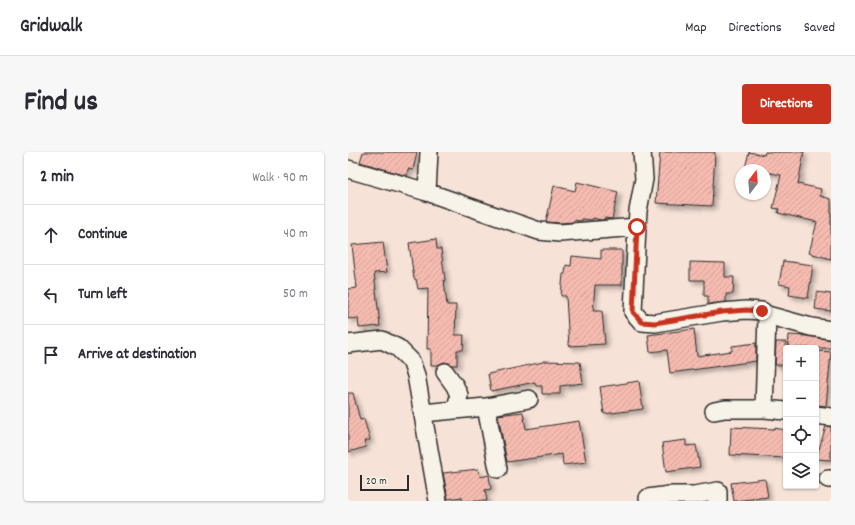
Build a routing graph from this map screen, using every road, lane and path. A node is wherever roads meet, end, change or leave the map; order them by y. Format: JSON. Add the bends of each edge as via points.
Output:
{"nodes":[{"id":1,"x":429,"y":152,"type":"edge"},
{"id":2,"x":642,"y":152,"type":"edge"},
{"id":3,"x":348,"y":169,"type":"edge"},
{"id":4,"x":427,"y":192,"type":"junction"},
{"id":5,"x":637,"y":227,"type":"junction"},
{"id":6,"x":767,"y":315,"type":"junction"},
{"id":7,"x":831,"y":330,"type":"edge"},
{"id":8,"x":348,"y":344,"type":"edge"},
{"id":9,"x":445,"y":372,"type":"dead end"},
{"id":10,"x":528,"y":399,"type":"dead end"},
{"id":11,"x":486,"y":407,"type":"junction"},
{"id":12,"x":764,"y":409,"type":"junction"},
{"id":13,"x":456,"y":410,"type":"junction"},
{"id":14,"x":714,"y":410,"type":"dead end"},
{"id":15,"x":783,"y":411,"type":"edge"},
{"id":16,"x":423,"y":412,"type":"junction"},
{"id":17,"x":819,"y":415,"type":"edge"},
{"id":18,"x":831,"y":417,"type":"edge"},
{"id":19,"x":498,"y":469,"type":"dead end"},
{"id":20,"x":648,"y":498,"type":"dead end"},
{"id":21,"x":438,"y":501,"type":"edge"},
{"id":22,"x":718,"y":501,"type":"edge"}],
"edges":[{"from":1,"to":4,"type":"street"},
{"from":2,"to":5,"type":"street","via":[[644,179]]},
{"from":3,"to":4,"type":"street"},
{"from":4,"to":5,"type":"street","via":[[539,231],[560,233]]},
{"from":5,"to":6,"type":"street","via":[[633,312],[642,322],[655,323],[746,310],[762,311]]},
{"from":6,"to":7,"type":"street"},
{"from":6,"to":12,"type":"street"},
{"from":8,"to":16,"type":"street","via":[[382,340],[398,348],[410,361],[416,375]]},
{"from":9,"to":13,"type":"street","via":[[460,395]]},
{"from":10,"to":11,"type":"street"},
{"from":11,"to":13,"type":"street"},
{"from":11,"to":19,"type":"street"},
{"from":12,"to":14,"type":"street"},
{"from":12,"to":15,"type":"street"},
{"from":13,"to":16,"type":"street"},
{"from":16,"to":21,"type":"street"},
{"from":17,"to":18,"type":"street"},
{"from":20,"to":22,"type":"street","via":[[718,491]]}]}
